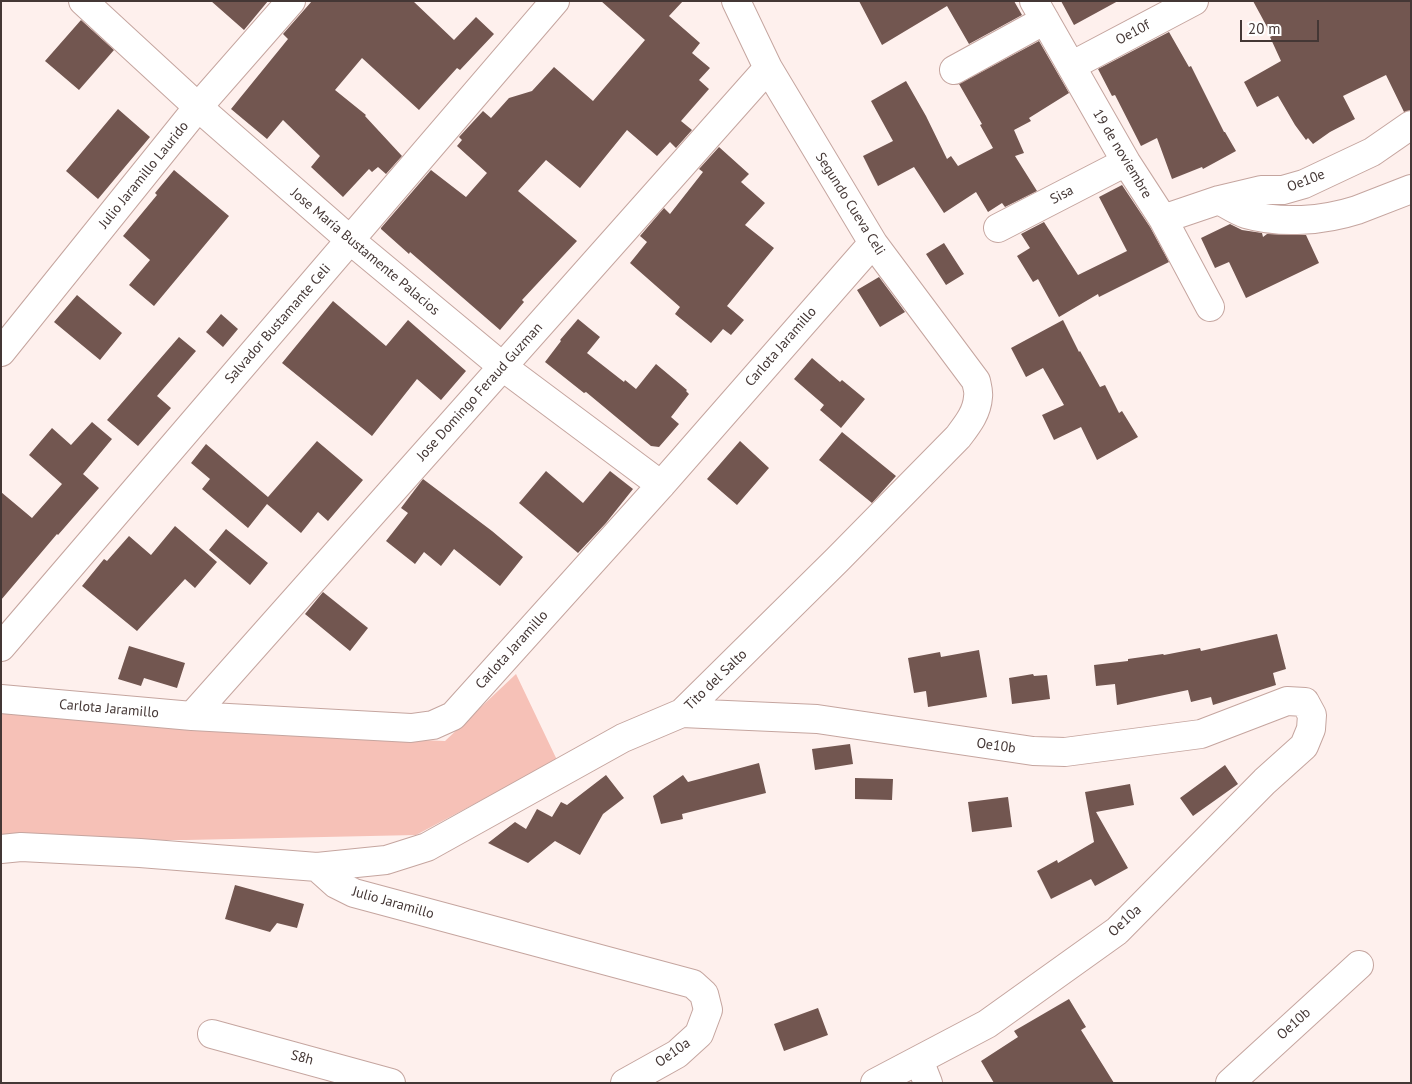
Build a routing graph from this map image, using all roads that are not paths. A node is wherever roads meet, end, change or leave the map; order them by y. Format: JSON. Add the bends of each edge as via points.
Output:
{"nodes":[{"id":1,"x":84,"y":1,"type":"edge"},
{"id":2,"x":291,"y":1,"type":"edge"},
{"id":3,"x":555,"y":1,"type":"edge"},
{"id":4,"x":736,"y":1,"type":"edge"},
{"id":5,"x":1194,"y":1,"type":"edge"},
{"id":6,"x":1040,"y":10,"type":"edge"},
{"id":7,"x":1071,"y":66,"type":"junction"},
{"id":8,"x":768,"y":68,"type":"junction"},
{"id":9,"x":954,"y":70,"type":"dead end"},
{"id":10,"x":198,"y":107,"type":"junction"},
{"id":11,"x":1411,"y":125,"type":"edge"},
{"id":12,"x":1126,"y":162,"type":"junction"},
{"id":13,"x":1411,"y":189,"type":"edge"},
{"id":14,"x":1219,"y":200,"type":"junction"},
{"id":15,"x":1163,"y":219,"type":"junction"},
{"id":16,"x":998,"y":228,"type":"dead end"},
{"id":17,"x":350,"y":240,"type":"junction"},
{"id":18,"x":872,"y":243,"type":"junction"},
{"id":19,"x":1210,"y":307,"type":"dead end"},
{"id":20,"x":1,"y":352,"type":"edge"},
{"id":21,"x":503,"y":367,"type":"junction"},
{"id":22,"x":978,"y":397,"type":"joint"},
{"id":23,"x":661,"y":485,"type":"junction"},
{"id":24,"x":1,"y":648,"type":"edge"},
{"id":25,"x":1,"y":699,"type":"edge"},
{"id":26,"x":1305,"y":702,"type":"joint"},
{"id":27,"x":682,"y":713,"type":"junction"},
{"id":28,"x":192,"y":716,"type":"junction"},
{"id":29,"x":1,"y":849,"type":"edge"},
{"id":30,"x":317,"y":867,"type":"junction"},
{"id":31,"x":1359,"y":965,"type":"dead end"},
{"id":32,"x":708,"y":1010,"type":"joint"},
{"id":33,"x":212,"y":1034,"type":"dead end"},
{"id":34,"x":924,"y":1071,"type":"edge"},
{"id":35,"x":391,"y":1083,"type":"edge"},
{"id":36,"x":625,"y":1083,"type":"edge"},
{"id":37,"x":875,"y":1083,"type":"edge"},
{"id":38,"x":1230,"y":1083,"type":"edge"}],
"edges":[{"from":1,"to":10,"type":"street","name":"Jose María Bustamente Palacios"},
{"from":2,"to":10,"type":"street","name":"Julio Jaramillo Laurido"},
{"from":3,"to":17,"type":"street","name":"Salvador Bustamante Celi"},
{"from":4,"to":8,"type":"street","name":"Segundo Cueva Celi"},
{"from":5,"to":7,"type":"street","name":"Oe10f"},
{"from":6,"to":7,"type":"street","name":"19 de noviembre"},
{"from":6,"to":9,"type":"street"},
{"from":7,"to":12,"type":"street","name":"19 de noviembre"},
{"from":8,"to":18,"type":"street","name":"Segundo Cueva Celi"},
{"from":8,"to":21,"type":"street","name":"Jose Domingo Feraud Guzman"},
{"from":10,"to":17,"type":"street","name":"Jose María Bustamente Palacios"},
{"from":10,"to":20,"type":"street","name":"Julio Jaramillo Laurido"},
{"from":11,"to":14,"type":"street","name":"Oe10e","via":[[1372,152],[1304,184]]},
{"from":12,"to":15,"type":"street","name":"19 de noviembre"},
{"from":12,"to":16,"type":"street","name":"Sisa"},
{"from":13,"to":14,"type":"street","via":[[1355,210],[1302,220],[1245,214]]},
{"from":14,"to":15,"type":"street","name":"Oe10e"},
{"from":15,"to":19,"type":"street","name":"19 de noviembre"},
{"from":17,"to":21,"type":"street","name":"Jose María Bustamente Palacios"},
{"from":17,"to":24,"type":"street","name":"Salvador Bustamante Celi"},
{"from":18,"to":22,"type":"street","name":"Segundo Cueva Celi","via":[[976,381]]},
{"from":18,"to":23,"type":"street","name":"Carlota Jaramillo"},
{"from":21,"to":23,"type":"street","name":"Jose María Bustamente Palacios"},
{"from":21,"to":28,"type":"street","name":"Jose Domingo Feraud Guzman"},
{"from":22,"to":27,"type":"street","name":"Tito del Salto","via":[[975,412],[958,437]]},
{"from":23,"to":28,"type":"street","name":"Carlota Jaramillo","via":[[453,716],[433,725],[411,728]]},
{"from":25,"to":28,"type":"street","name":"Carlota Jaramillo"},
{"from":26,"to":27,"type":"street","name":"Oe10b","via":[[1287,702],[1201,734],[1065,752],[1033,751],[817,720]]},
{"from":26,"to":34,"type":"street","name":"Oe10a","via":[[1312,715],[1311,729],[1304,746],[1258,788],[1117,932]]},
{"from":27,"to":30,"type":"street","name":"Tito del Salto","via":[[624,738],[427,848],[386,860]]},
{"from":29,"to":30,"type":"street","via":[[140,852]]},
{"from":30,"to":32,"type":"street","name":"Julio Jaramillo","via":[[336,884],[354,893],[693,984],[704,994]]},
{"from":31,"to":38,"type":"street","name":"Oe10b"},
{"from":32,"to":36,"type":"street","name":"Oe10a","via":[[699,1034],[676,1054]]},
{"from":33,"to":35,"type":"street","name":"S8h"},
{"from":34,"to":37,"type":"street","name":"Oe10a"}]}
